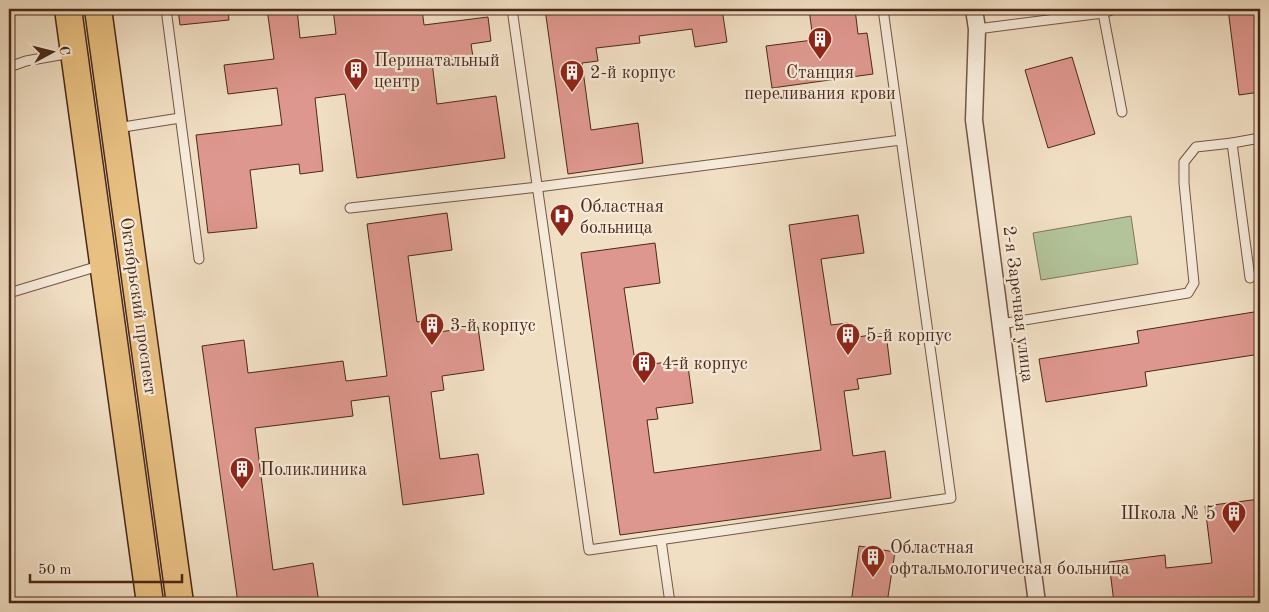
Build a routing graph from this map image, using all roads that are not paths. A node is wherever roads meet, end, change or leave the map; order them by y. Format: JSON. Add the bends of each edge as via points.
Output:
{"nodes":[{"id":1,"x":68,"y":9,"type":"edge"},
{"id":2,"x":98,"y":9,"type":"edge"},
{"id":3,"x":166,"y":9,"type":"edge"},
{"id":4,"x":512,"y":9,"type":"edge"},
{"id":5,"x":883,"y":9,"type":"edge"},
{"id":6,"x":974,"y":9,"type":"edge"},
{"id":7,"x":1114,"y":9,"type":"edge"},
{"id":8,"x":1103,"y":13,"type":"junction"},
{"id":9,"x":977,"y":29,"type":"junction"},
{"id":10,"x":74,"y":52,"type":"junction"},
{"id":11,"x":9,"y":67,"type":"edge"},
{"id":12,"x":1122,"y":112,"type":"dead end"},
{"id":13,"x":180,"y":118,"type":"junction"},
{"id":14,"x":114,"y":128,"type":"junction"},
{"id":15,"x":1260,"y":138,"type":"edge"},
{"id":16,"x":901,"y":140,"type":"junction"},
{"id":17,"x":1232,"y":143,"type":"junction"},
{"id":18,"x":538,"y":188,"type":"junction"},
{"id":19,"x":350,"y":208,"type":"dead end"},
{"id":20,"x":200,"y":260,"type":"dead end"},
{"id":21,"x":104,"y":265,"type":"junction"},
{"id":22,"x":1250,"y":278,"type":"dead end"},
{"id":23,"x":9,"y":293,"type":"edge"},
{"id":24,"x":1001,"y":324,"type":"junction"},
{"id":25,"x":661,"y":540,"type":"junction"},
{"id":26,"x":150,"y":603,"type":"edge"},
{"id":27,"x":180,"y":603,"type":"edge"},
{"id":28,"x":670,"y":603,"type":"edge"},
{"id":29,"x":1037,"y":603,"type":"edge"}],
"edges":[{"from":1,"to":10,"type":"main road","name":"Октябрьский проспект"},
{"from":2,"to":14,"type":"main road","name":"Октябрьский проспект"},
{"from":3,"to":13,"type":"lane"},
{"from":4,"to":18,"type":"lane"},
{"from":5,"to":16,"type":"lane"},
{"from":6,"to":9,"type":"street","name":"2-я Заречная улица"},
{"from":7,"to":8,"type":"lane"},
{"from":8,"to":9,"type":"lane"},
{"from":8,"to":12,"type":"lane"},
{"from":9,"to":24,"type":"street","name":"2-я Заречная улица","via":[[974,120]]},
{"from":10,"to":11,"type":"lane"},
{"from":10,"to":21,"type":"main road","name":"Октябрьский проспект"},
{"from":13,"to":14,"type":"lane"},
{"from":13,"to":20,"type":"lane"},
{"from":14,"to":27,"type":"main road","name":"Октябрьский проспект"},
{"from":15,"to":17,"type":"lane"},
{"from":16,"to":18,"type":"lane"},
{"from":16,"to":25,"type":"lane","via":[[951,498]]},
{"from":17,"to":22,"type":"lane"},
{"from":17,"to":24,"type":"lane","via":[[1196,147],[1184,162],[1194,283],[1188,293]]},
{"from":18,"to":19,"type":"lane"},
{"from":18,"to":25,"type":"lane","via":[[589,550]]},
{"from":21,"to":23,"type":"lane"},
{"from":21,"to":26,"type":"main road","name":"Октябрьский проспект"},
{"from":24,"to":29,"type":"street","name":"2-я Заречная улица"},
{"from":25,"to":28,"type":"lane"}]}
